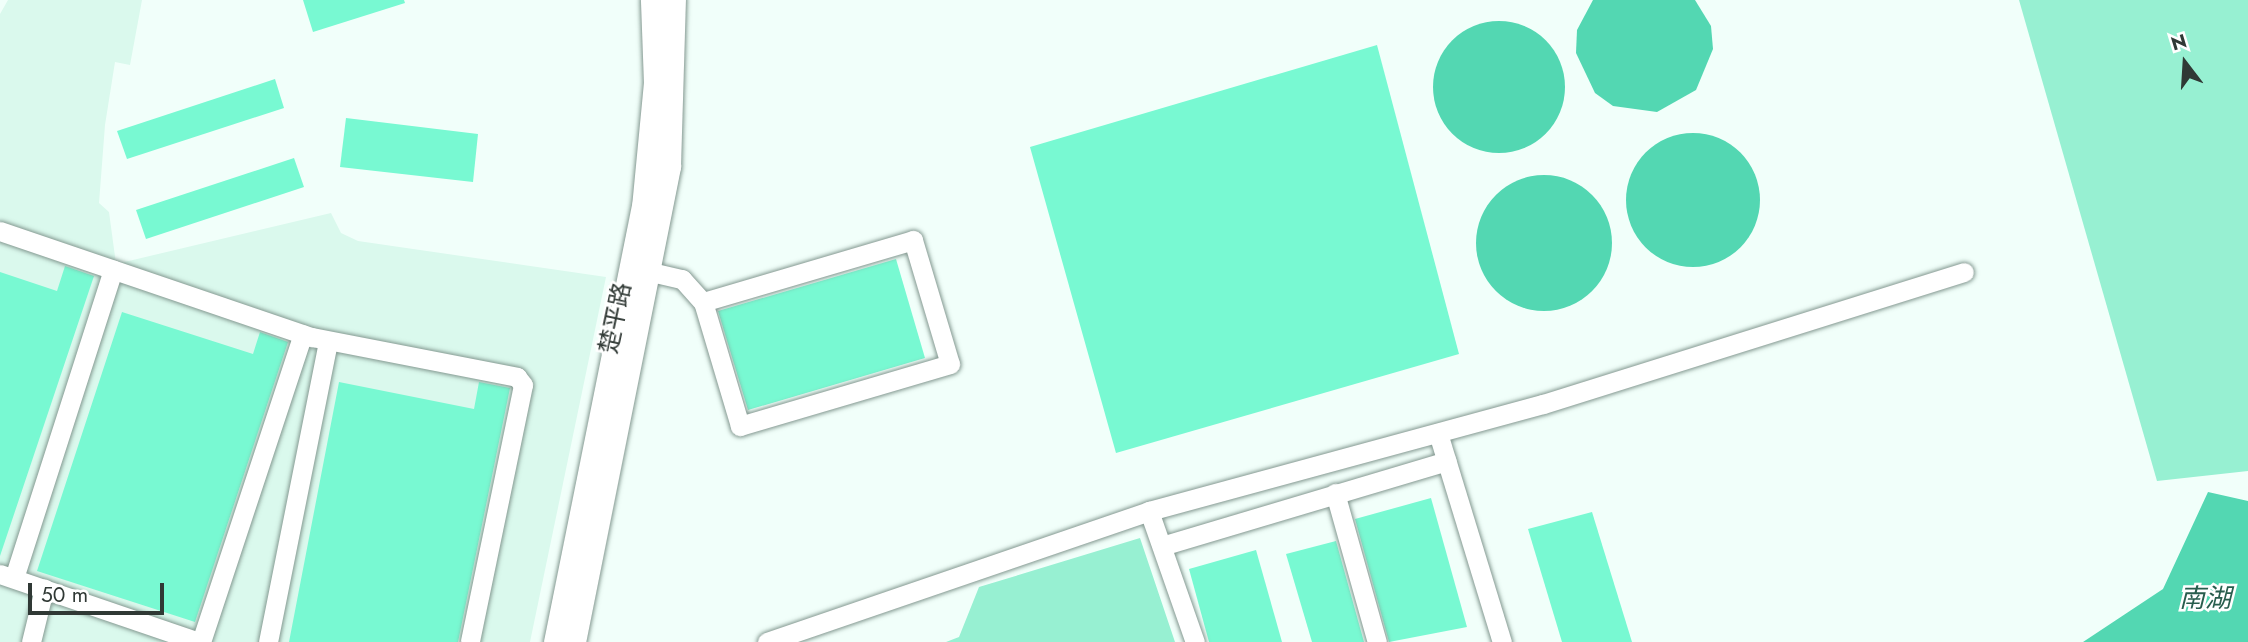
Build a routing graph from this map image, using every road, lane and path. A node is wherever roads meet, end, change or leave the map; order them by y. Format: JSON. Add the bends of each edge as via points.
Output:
{"nodes":[{"id":1,"x":652,"y":0,"type":"edge"},
{"id":2,"x":674,"y":0,"type":"edge"},
{"id":3,"x":0,"y":231,"type":"edge"},
{"id":4,"x":113,"y":269,"type":"junction"},
{"id":5,"x":651,"y":272,"type":"junction"},
{"id":6,"x":1964,"y":272,"type":"dead end"},
{"id":7,"x":703,"y":302,"type":"junction"},
{"id":8,"x":303,"y":334,"type":"junction"},
{"id":9,"x":328,"y":342,"type":"junction"},
{"id":10,"x":1438,"y":433,"type":"junction"},
{"id":11,"x":1447,"y":461,"type":"junction"},
{"id":12,"x":1335,"y":493,"type":"junction"},
{"id":13,"x":1149,"y":511,"type":"junction"},
{"id":14,"x":1161,"y":546,"type":"junction"},
{"id":15,"x":7,"y":576,"type":"edge"},
{"id":16,"x":44,"y":589,"type":"junction"},
{"id":17,"x":32,"y":642,"type":"edge"},
{"id":18,"x":200,"y":642,"type":"edge"},
{"id":19,"x":268,"y":642,"type":"edge"},
{"id":20,"x":470,"y":642,"type":"edge"},
{"id":21,"x":555,"y":642,"type":"edge"},
{"id":22,"x":574,"y":642,"type":"edge"},
{"id":23,"x":767,"y":642,"type":"edge"},
{"id":24,"x":1195,"y":642,"type":"edge"},
{"id":25,"x":1377,"y":642,"type":"edge"},
{"id":26,"x":1502,"y":642,"type":"edge"}],
"edges":[{"from":1,"to":21,"type":"main road","name":"楚平路","via":[[655,83],[643,206]]},
{"from":2,"to":5,"type":"main road","name":"楚平路","via":[[672,134]]},
{"from":3,"to":4,"type":"lane"},
{"from":4,"to":8,"type":"lane"},
{"from":4,"to":15,"type":"lane"},
{"from":5,"to":7,"type":"lane","via":[[682,279]]},
{"from":5,"to":22,"type":"main road","name":"楚平路"},
{"from":6,"to":10,"type":"lane"},
{"from":7,"to":7,"type":"lane","via":[[740,426],[950,364],[913,240]]},
{"from":8,"to":9,"type":"lane"},
{"from":8,"to":18,"type":"lane"},
{"from":9,"to":19,"type":"lane"},
{"from":9,"to":20,"type":"lane","via":[[517,377],[523,385]]},
{"from":10,"to":11,"type":"lane"},
{"from":10,"to":13,"type":"lane"},
{"from":11,"to":12,"type":"lane"},
{"from":11,"to":26,"type":"lane"},
{"from":12,"to":14,"type":"lane"},
{"from":12,"to":25,"type":"lane"},
{"from":13,"to":14,"type":"lane"},
{"from":13,"to":23,"type":"lane"},
{"from":14,"to":24,"type":"lane"},
{"from":15,"to":16,"type":"lane"},
{"from":16,"to":17,"type":"lane"},
{"from":16,"to":18,"type":"lane"}]}
